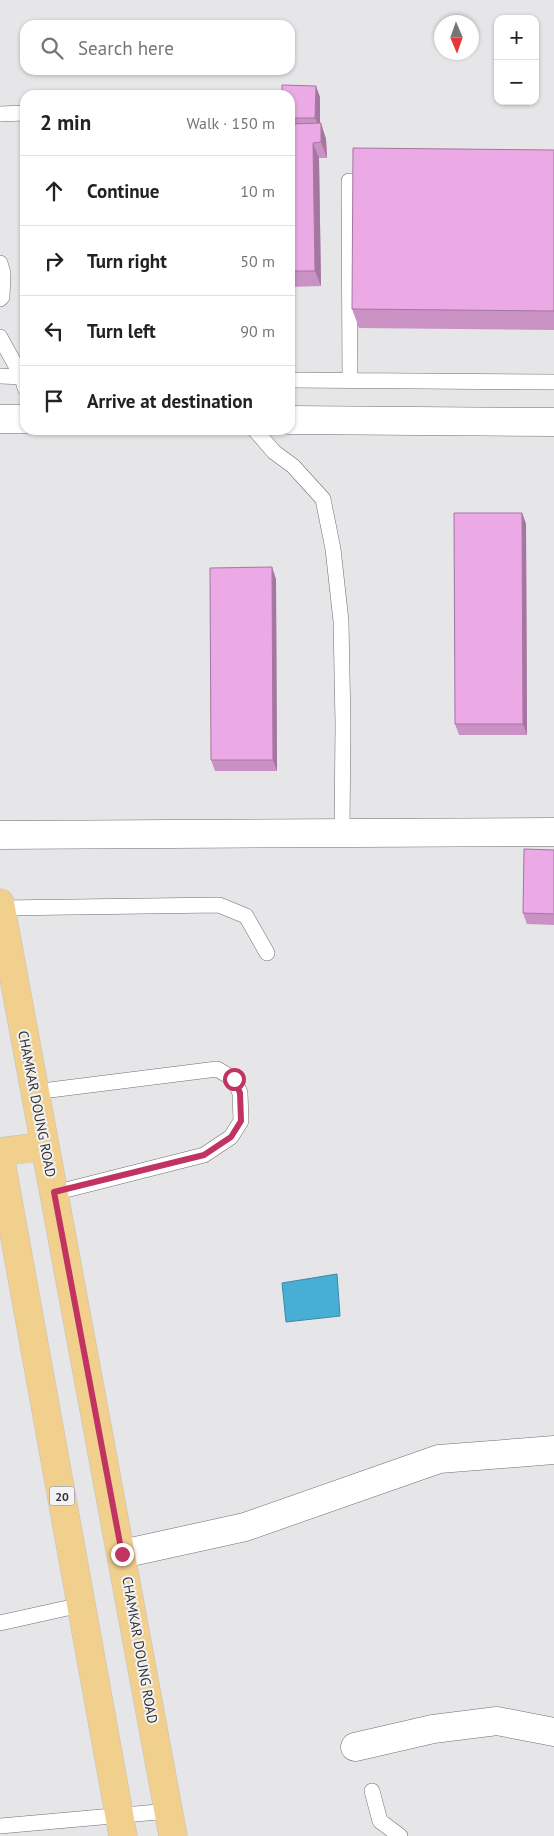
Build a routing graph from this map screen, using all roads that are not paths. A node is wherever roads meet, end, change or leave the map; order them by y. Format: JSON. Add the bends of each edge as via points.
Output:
{"nodes":[{"id":1,"x":20,"y":113,"type":"edge"},
{"id":2,"x":0,"y":114,"type":"edge"},
{"id":3,"x":349,"y":181,"type":"dead end"},
{"id":4,"x":0,"y":263,"type":"edge"},
{"id":5,"x":0,"y":299,"type":"edge"},
{"id":6,"x":0,"y":337,"type":"edge"},
{"id":7,"x":20,"y":373,"type":"edge"},
{"id":8,"x":0,"y":376,"type":"edge"},
{"id":9,"x":20,"y":379,"type":"edge"},
{"id":10,"x":295,"y":380,"type":"edge"},
{"id":11,"x":350,"y":380,"type":"junction"},
{"id":12,"x":554,"y":382,"type":"edge"},
{"id":13,"x":0,"y":419,"type":"edge"},
{"id":14,"x":20,"y":419,"type":"edge"},
{"id":15,"x":295,"y":420,"type":"edge"},
{"id":16,"x":554,"y":422,"type":"edge"},
{"id":17,"x":259,"y":435,"type":"edge"},
{"id":18,"x":554,"y":832,"type":"edge"},
{"id":19,"x":342,"y":833,"type":"junction"},
{"id":20,"x":0,"y":835,"type":"edge"},
{"id":21,"x":1,"y":906,"type":"edge"},
{"id":22,"x":267,"y":953,"type":"dead end"},
{"id":23,"x":34,"y":1092,"type":"junction"},
{"id":24,"x":45,"y":1146,"type":"junction"},
{"id":25,"x":0,"y":1154,"type":"edge"},
{"id":26,"x":54,"y":1192,"type":"junction"},
{"id":27,"x":554,"y":1450,"type":"edge"},
{"id":28,"x":122,"y":1554,"type":"junction"},
{"id":29,"x":81,"y":1605,"type":"junction"},
{"id":30,"x":0,"y":1623,"type":"edge"},
{"id":31,"x":554,"y":1732,"type":"edge"},
{"id":32,"x":355,"y":1747,"type":"dead end"},
{"id":33,"x":372,"y":1791,"type":"dead end"},
{"id":34,"x":171,"y":1824,"type":"edge"},
{"id":35,"x":0,"y":1826,"type":"edge"},
{"id":36,"x":121,"y":1826,"type":"edge"},
{"id":37,"x":400,"y":1836,"type":"edge"}],
"edges":[{"from":1,"to":2,"type":"lane"},
{"from":3,"to":11,"type":"lane"},
{"from":4,"to":5,"type":"lane","via":[[3,273]]},
{"from":6,"to":7,"type":"lane"},
{"from":8,"to":9,"type":"lane"},
{"from":10,"to":11,"type":"lane"},
{"from":11,"to":12,"type":"lane"},
{"from":13,"to":14,"type":"street"},
{"from":15,"to":16,"type":"street"},
{"from":17,"to":19,"type":"lane","via":[[323,499],[333,549],[340,621]]},
{"from":18,"to":19,"type":"street"},
{"from":19,"to":20,"type":"street"},
{"from":21,"to":22,"type":"lane","via":[[219,905],[246,916]]},
{"from":21,"to":23,"type":"main road","name":"CHAMKAR DOUNG ROAD"},
{"from":23,"to":24,"type":"main road","name":"CHAMKAR DOUNG ROAD"},
{"from":23,"to":26,"type":"lane","via":[[217,1068],[234,1079],[240,1093],[241,1121],[231,1137],[204,1155]]},
{"from":24,"to":25,"type":"main road"},
{"from":24,"to":26,"type":"main road","name":"CHAMKAR DOUNG ROAD"},
{"from":25,"to":29,"type":"main road","number":"20"},
{"from":26,"to":28,"type":"main road","name":"CHAMKAR DOUNG ROAD"},
{"from":27,"to":28,"type":"street","via":[[439,1459],[245,1527]]},
{"from":28,"to":34,"type":"main road","name":"CHAMKAR DOUNG ROAD"},
{"from":29,"to":30,"type":"lane"},
{"from":29,"to":36,"type":"main road","number":"20"},
{"from":31,"to":32,"type":"street","via":[[497,1721],[433,1730]]},
{"from":33,"to":37,"type":"lane","via":[[380,1820]]},
{"from":34,"to":36,"type":"lane"},
{"from":35,"to":36,"type":"lane"}]}
